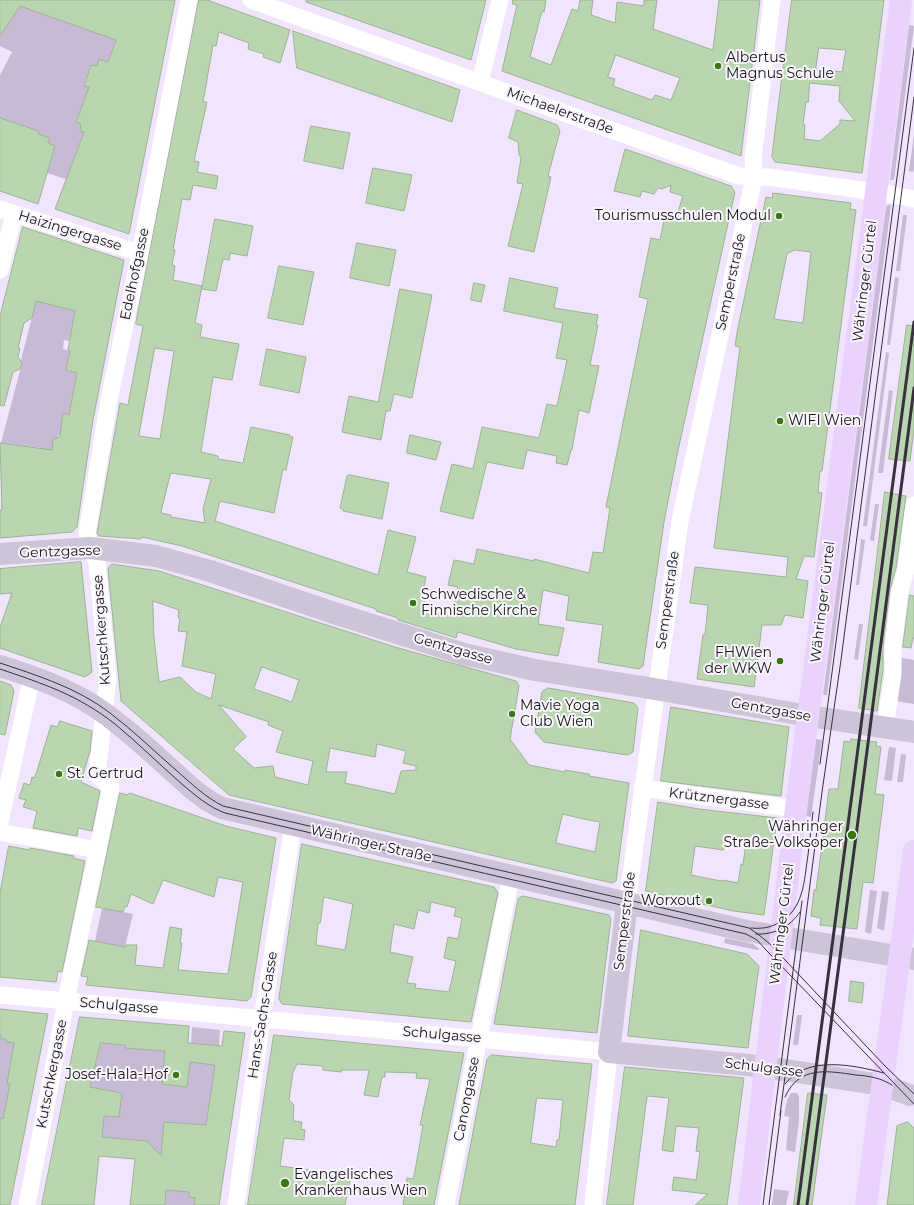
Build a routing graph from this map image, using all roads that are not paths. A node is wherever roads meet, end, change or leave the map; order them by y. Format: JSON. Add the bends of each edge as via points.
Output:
{"nodes":[{"id":1,"x":189,"y":0,"type":"edge"},
{"id":2,"x":251,"y":0,"type":"edge"},
{"id":3,"x":500,"y":0,"type":"edge"},
{"id":4,"x":772,"y":0,"type":"edge"},
{"id":5,"x":901,"y":0,"type":"edge"},
{"id":6,"x":480,"y":82,"type":"junction"},
{"id":7,"x":754,"y":178,"type":"junction"},
{"id":8,"x":876,"y":192,"type":"junction"},
{"id":9,"x":914,"y":199,"type":"edge"},
{"id":10,"x":7,"y":212,"type":"edge"},
{"id":11,"x":140,"y":253,"type":"junction"},
{"id":12,"x":0,"y":270,"type":"edge"},
{"id":13,"x":914,"y":506,"type":"edge"},
{"id":14,"x":90,"y":548,"type":"junction"},
{"id":15,"x":0,"y":554,"type":"edge"},
{"id":16,"x":0,"y":666,"type":"edge"},
{"id":17,"x":32,"y":676,"type":"junction"},
{"id":18,"x":656,"y":689,"type":"junction"},
{"id":19,"x":105,"y":713,"type":"junction"},
{"id":20,"x":809,"y":716,"type":"junction"},
{"id":21,"x":886,"y":728,"type":"junction"},
{"id":22,"x":914,"y":732,"type":"edge"},
{"id":23,"x":642,"y":788,"type":"junction"},
{"id":24,"x":796,"y":809,"type":"junction"},
{"id":25,"x":0,"y":822,"type":"edge"},
{"id":26,"x":293,"y":826,"type":"junction"},
{"id":27,"x":0,"y":832,"type":"edge"},
{"id":28,"x":98,"y":850,"type":"junction"},
{"id":29,"x":914,"y":851,"type":"edge"},
{"id":30,"x":511,"y":876,"type":"junction"},
{"id":31,"x":626,"y":903,"type":"junction"},
{"id":32,"x":781,"y":936,"type":"junction"},
{"id":33,"x":907,"y":958,"type":"edge"},
{"id":34,"x":0,"y":995,"type":"edge"},
{"id":35,"x":66,"y":1001,"type":"junction"},
{"id":36,"x":262,"y":1019,"type":"junction"},
{"id":37,"x":479,"y":1039,"type":"junction"},
{"id":38,"x":610,"y":1052,"type":"junction"},
{"id":39,"x":764,"y":1067,"type":"junction"},
{"id":40,"x":884,"y":1077,"type":"junction"},
{"id":41,"x":912,"y":1097,"type":"edge"},
{"id":42,"x":27,"y":1205,"type":"edge"},
{"id":43,"x":236,"y":1205,"type":"edge"},
{"id":44,"x":446,"y":1205,"type":"edge"},
{"id":45,"x":593,"y":1205,"type":"edge"},
{"id":46,"x":748,"y":1205,"type":"edge"},
{"id":47,"x":866,"y":1205,"type":"edge"}],
"edges":[{"from":1,"to":11,"type":"street","name":"Edelhofgasse"},
{"from":2,"to":6,"type":"street","name":"Michaelerstraße"},
{"from":3,"to":6,"type":"street"},
{"from":4,"to":7,"type":"street","name":"Semperstraße","via":[[753,159]]},
{"from":5,"to":8,"type":"main road","name":"Währinger Gürtel"},
{"from":6,"to":7,"type":"street","name":"Michaelerstraße","via":[[739,176]]},
{"from":7,"to":8,"type":"street","name":"Michaelerstraße","via":[[768,177]]},
{"from":7,"to":18,"type":"street","name":"Semperstraße","via":[[680,521]]},
{"from":8,"to":9,"type":"street","name":"Michaelerstraße"},
{"from":8,"to":20,"type":"main road","name":"Währinger Gürtel"},
{"from":10,"to":11,"type":"street","name":"Haizingergasse"},
{"from":10,"to":12,"type":"street"},
{"from":11,"to":14,"type":"street","name":"Edelhofgasse","via":[[109,400],[87,534]]},
{"from":13,"to":21,"type":"street","via":[[906,570],[900,591]]},
{"from":14,"to":15,"type":"main road","name":"Gentzgasse"},
{"from":14,"to":18,"type":"main road","name":"Gentzgasse","via":[[156,556],[184,563],[464,654],[534,670]]},
{"from":14,"to":19,"type":"street","name":"Kutschkergasse","via":[[97,562],[108,679]]},
{"from":16,"to":17,"type":"main road","name":"Währinger Straße"},
{"from":17,"to":19,"type":"main road","name":"Währinger Straße","via":[[67,690]]},
{"from":17,"to":25,"type":"street"},
{"from":18,"to":20,"type":"main road","name":"Gentzgasse"},
{"from":18,"to":23,"type":"street","name":"Semperstraße"},
{"from":19,"to":26,"type":"main road","name":"Währinger Straße","via":[[213,804],[230,811]]},
{"from":19,"to":28,"type":"street","name":"Kutschkergasse","via":[[98,775],[111,787]]},
{"from":20,"to":21,"type":"main road","name":"Gentzgasse"},
{"from":20,"to":24,"type":"main road","name":"Währinger Gürtel"},
{"from":21,"to":22,"type":"main road","name":"Gentzgasse"},
{"from":23,"to":24,"type":"street","name":"Krütznergasse"},
{"from":23,"to":31,"type":"street","name":"Semperstraße"},
{"from":24,"to":32,"type":"main road","name":"Währinger Gürtel"},
{"from":26,"to":30,"type":"main road","name":"Währinger Straße"},
{"from":26,"to":36,"type":"street","name":"Hans-Sachs-Gasse"},
{"from":27,"to":28,"type":"street"},
{"from":28,"to":35,"type":"street","name":"Kutschkergasse"},
{"from":29,"to":33,"type":"main road"},
{"from":30,"to":31,"type":"main road","name":"Währinger Straße"},
{"from":30,"to":37,"type":"street","name":"Canongasse"},
{"from":31,"to":32,"type":"main road","name":"Währinger Straße","via":[[747,931]]},
{"from":31,"to":38,"type":"main road","name":"Semperstraße"},
{"from":32,"to":33,"type":"main road","name":"Währinger Straße"},
{"from":32,"to":39,"type":"main road","name":"Währinger Gürtel"},
{"from":33,"to":40,"type":"main road"},
{"from":34,"to":35,"type":"street","name":"Schulgasse"},
{"from":35,"to":36,"type":"street","name":"Schulgasse"},
{"from":35,"to":42,"type":"street","name":"Kutschkergasse"},
{"from":36,"to":37,"type":"street","name":"Schulgasse"},
{"from":36,"to":43,"type":"street","name":"Hans-Sachs-Gasse"},
{"from":37,"to":38,"type":"street","name":"Schulgasse"},
{"from":37,"to":44,"type":"street","name":"Canongasse"},
{"from":38,"to":39,"type":"main road","name":"Schulgasse"},
{"from":38,"to":45,"type":"street","name":"Semperstraße"},
{"from":39,"to":40,"type":"main road","name":"Schulgasse"},
{"from":39,"to":46,"type":"main road","name":"Währinger Gürtel"},
{"from":40,"to":41,"type":"main road"},
{"from":40,"to":47,"type":"main road"}]}
